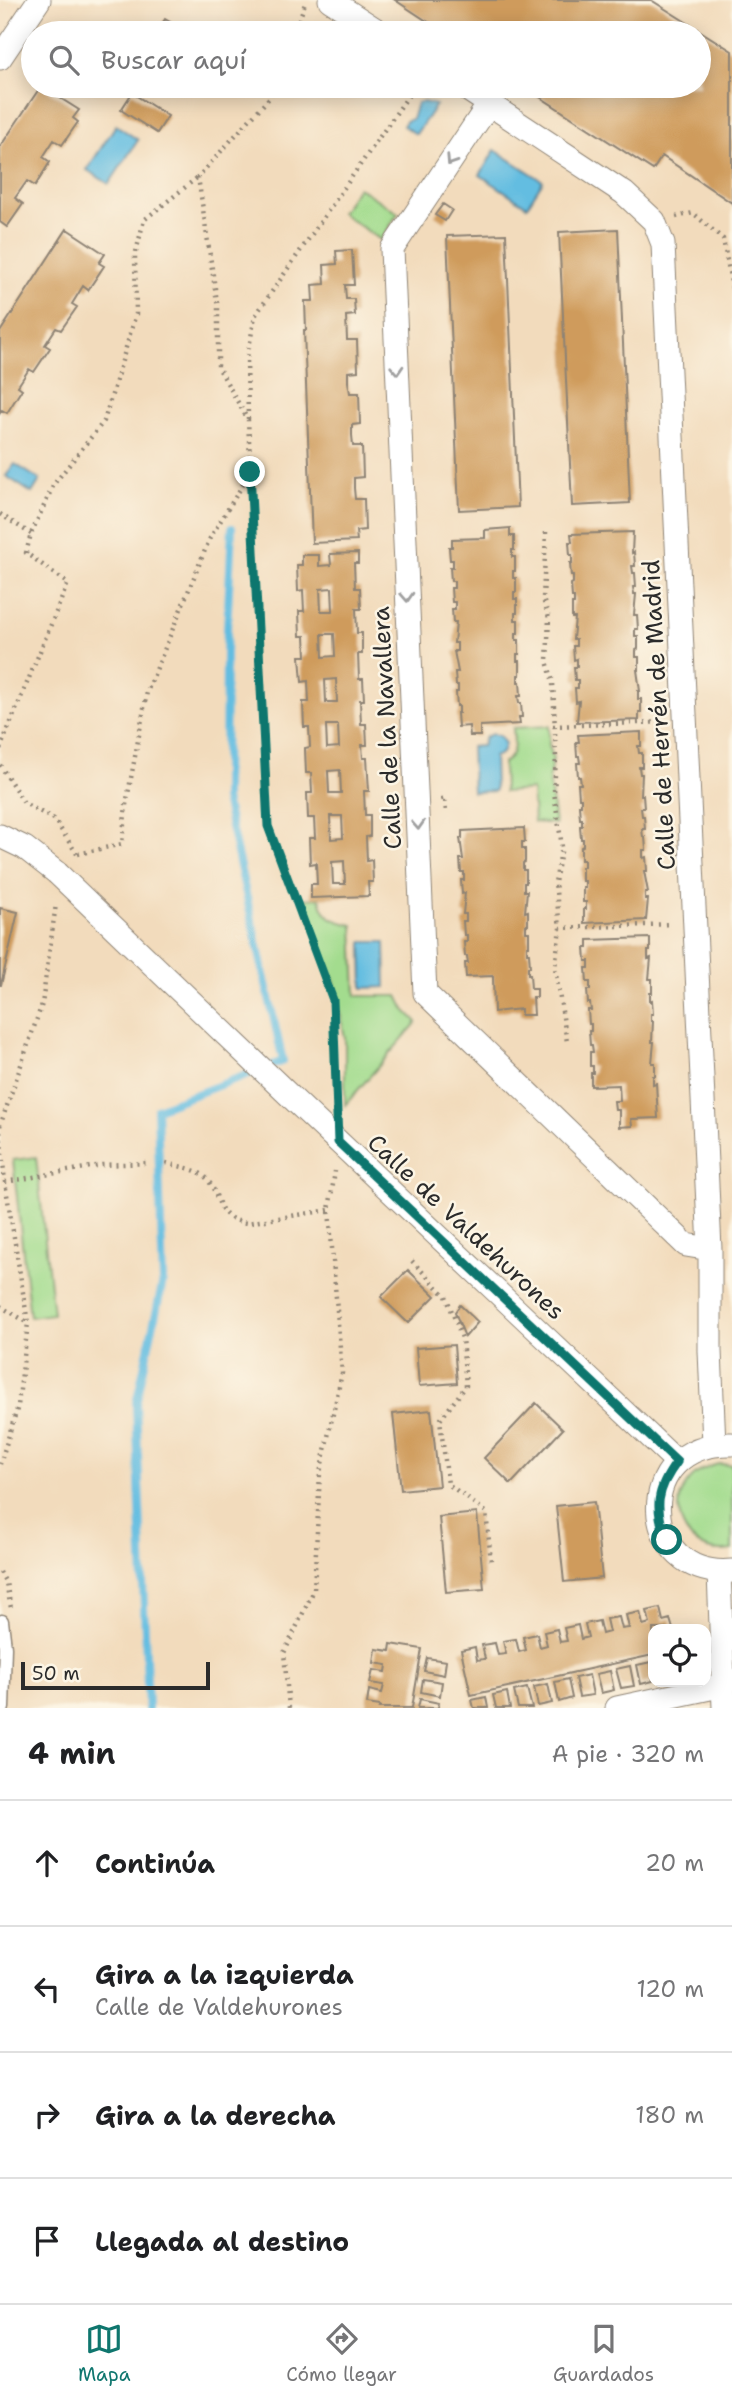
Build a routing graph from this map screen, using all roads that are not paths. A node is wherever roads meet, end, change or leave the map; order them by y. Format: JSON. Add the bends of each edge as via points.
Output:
{"nodes":[{"id":1,"x":40,"y":0,"type":"edge"},
{"id":2,"x":330,"y":0,"type":"edge"},
{"id":3,"x":26,"y":21,"type":"edge"},
{"id":4,"x":362,"y":21,"type":"edge"},
{"id":5,"x":21,"y":28,"type":"edge"},
{"id":6,"x":0,"y":58,"type":"edge"},
{"id":7,"x":481,"y":98,"type":"edge"},
{"id":8,"x":489,"y":103,"type":"junction"},
{"id":9,"x":0,"y":836,"type":"edge"},
{"id":10,"x":710,"y":1249,"type":"junction"},
{"id":11,"x":723,"y":1444,"type":"edge"},
{"id":12,"x":677,"y":1462,"type":"junction"},
{"id":13,"x":725,"y":1572,"type":"edge"},
{"id":14,"x":2,"y":1621,"type":"dead end"},
{"id":15,"x":2,"y":1669,"type":"edge"},
{"id":16,"x":724,"y":1685,"type":"junction"},
{"id":17,"x":2,"y":1708,"type":"edge"},
{"id":18,"x":617,"y":1708,"type":"edge"},
{"id":19,"x":724,"y":1708,"type":"edge"}],
"edges":[{"from":1,"to":3,"type":"street"},
{"from":2,"to":4,"type":"street"},
{"from":5,"to":6,"type":"street"},
{"from":7,"to":8,"type":"street"},
{"from":8,"to":10,"type":"street","name":"Calle de Herrén de Madrid","via":[[624,193],[654,220],[663,244]]},
{"from":8,"to":10,"type":"street","name":"Calle de la Navallera","one_way":true,"via":[[392,249],[425,993],[686,1245]]},
{"from":9,"to":12,"type":"street","name":"Calle de Valdehurones","bridge":true,"via":[[65,869],[291,1097]]},
{"from":10,"to":11,"type":"street","name":"Calle de Herrén de Madrid","via":[[710,1351]]},
{"from":11,"to":12,"type":"street","via":[[694,1450]]},
{"from":12,"to":13,"type":"street","via":[[664,1479],[658,1500],[659,1521],[667,1540],[680,1557],[698,1568]]},
{"from":13,"to":16,"type":"street"},
{"from":14,"to":15,"type":"lane"},
{"from":15,"to":17,"type":"lane"},
{"from":16,"to":18,"type":"street"},
{"from":16,"to":19,"type":"street"}]}
